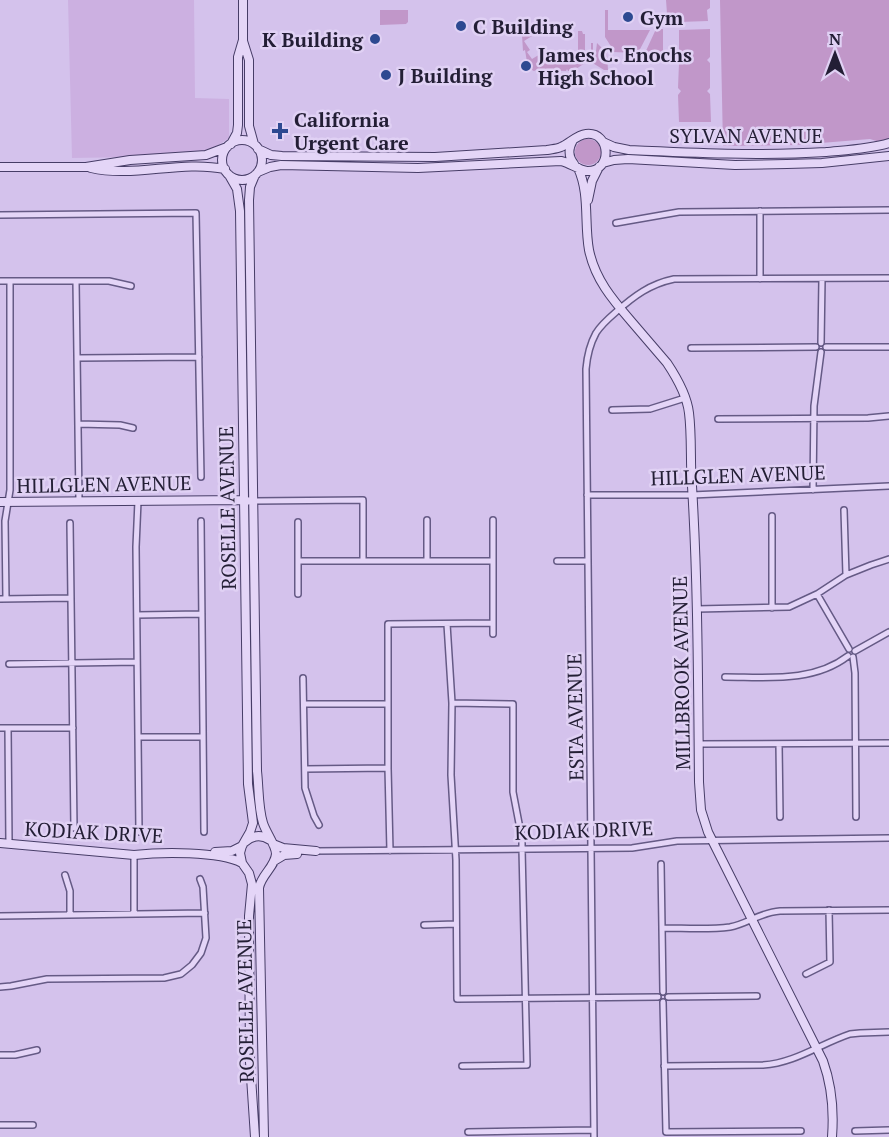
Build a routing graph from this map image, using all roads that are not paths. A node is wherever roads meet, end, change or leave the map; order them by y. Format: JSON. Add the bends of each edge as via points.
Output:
{"nodes":[{"id":1,"x":243,"y":0,"type":"edge"},
{"id":2,"x":243,"y":40,"type":"junction"},
{"id":3,"x":573,"y":140,"type":"junction"},
{"id":4,"x":603,"y":142,"type":"junction"},
{"id":5,"x":889,"y":143,"type":"edge"},
{"id":6,"x":229,"y":145,"type":"junction"},
{"id":7,"x":257,"y":147,"type":"junction"},
{"id":8,"x":889,"y":156,"type":"edge"},
{"id":9,"x":601,"y":165,"type":"junction"},
{"id":10,"x":0,"y":166,"type":"edge"},
{"id":11,"x":86,"y":167,"type":"junction"},
{"id":12,"x":577,"y":167,"type":"junction"},
{"id":13,"x":227,"y":172,"type":"junction"},
{"id":14,"x":256,"y":173,"type":"junction"},
{"id":15,"x":587,"y":210,"type":"junction"},
{"id":16,"x":889,"y":210,"type":"edge"},
{"id":17,"x":760,"y":211,"type":"junction"},
{"id":18,"x":0,"y":215,"type":"edge"},
{"id":19,"x":616,"y":224,"type":"dead end"},
{"id":20,"x":889,"y":278,"type":"edge"},
{"id":21,"x":760,"y":279,"type":"junction"},
{"id":22,"x":822,"y":279,"type":"junction"},
{"id":23,"x":0,"y":281,"type":"edge"},
{"id":24,"x":10,"y":281,"type":"junction"},
{"id":25,"x":76,"y":281,"type":"junction"},
{"id":26,"x":130,"y":286,"type":"dead end"},
{"id":27,"x":620,"y":308,"type":"junction"},
{"id":28,"x":821,"y":347,"type":"junction"},
{"id":29,"x":889,"y":347,"type":"edge"},
{"id":30,"x":691,"y":348,"type":"dead end"},
{"id":31,"x":199,"y":357,"type":"junction"},
{"id":32,"x":77,"y":358,"type":"junction"},
{"id":33,"x":686,"y":398,"type":"junction"},
{"id":34,"x":612,"y":410,"type":"dead end"},
{"id":35,"x":889,"y":416,"type":"edge"},
{"id":36,"x":813,"y":418,"type":"junction"},
{"id":37,"x":718,"y":419,"type":"dead end"},
{"id":38,"x":78,"y":424,"type":"junction"},
{"id":39,"x":133,"y":428,"type":"dead end"},
{"id":40,"x":201,"y":477,"type":"dead end"},
{"id":41,"x":889,"y":486,"type":"edge"},
{"id":42,"x":813,"y":490,"type":"junction"},
{"id":43,"x":587,"y":495,"type":"junction"},
{"id":44,"x":692,"y":495,"type":"junction"},
{"id":45,"x":244,"y":500,"type":"junction"},
{"id":46,"x":79,"y":501,"type":"junction"},
{"id":47,"x":138,"y":501,"type":"junction"},
{"id":48,"x":254,"y":501,"type":"junction"},
{"id":49,"x":4,"y":502,"type":"edge"},
{"id":50,"x":844,"y":510,"type":"dead end"},
{"id":51,"x":772,"y":516,"type":"dead end"},
{"id":52,"x":427,"y":520,"type":"dead end"},
{"id":53,"x":493,"y":520,"type":"dead end"},
{"id":54,"x":201,"y":521,"type":"dead end"},
{"id":55,"x":298,"y":522,"type":"dead end"},
{"id":56,"x":70,"y":523,"type":"dead end"},
{"id":57,"x":254,"y":554,"type":"junction"},
{"id":58,"x":889,"y":559,"type":"edge"},
{"id":59,"x":298,"y":561,"type":"junction"},
{"id":60,"x":363,"y":561,"type":"junction"},
{"id":61,"x":427,"y":561,"type":"junction"},
{"id":62,"x":493,"y":561,"type":"junction"},
{"id":63,"x":557,"y":561,"type":"dead end"},
{"id":64,"x":588,"y":561,"type":"junction"},
{"id":65,"x":846,"y":575,"type":"junction"},
{"id":66,"x":298,"y":594,"type":"dead end"},
{"id":67,"x":817,"y":594,"type":"junction"},
{"id":68,"x":71,"y":598,"type":"junction"},
{"id":69,"x":3,"y":599,"type":"edge"},
{"id":70,"x":772,"y":608,"type":"junction"},
{"id":71,"x":697,"y":609,"type":"junction"},
{"id":72,"x":202,"y":614,"type":"junction"},
{"id":73,"x":137,"y":615,"type":"junction"},
{"id":74,"x":493,"y":623,"type":"junction"},
{"id":75,"x":447,"y":624,"type":"junction"},
{"id":76,"x":889,"y":632,"type":"edge"},
{"id":77,"x":493,"y":634,"type":"dead end"},
{"id":78,"x":851,"y":653,"type":"junction"},
{"id":79,"x":137,"y":662,"type":"junction"},
{"id":80,"x":72,"y":663,"type":"junction"},
{"id":81,"x":9,"y":664,"type":"dead end"},
{"id":82,"x":725,"y":677,"type":"dead end"},
{"id":83,"x":303,"y":678,"type":"dead end"},
{"id":84,"x":452,"y":703,"type":"junction"},
{"id":85,"x":304,"y":704,"type":"junction"},
{"id":86,"x":388,"y":704,"type":"junction"},
{"id":87,"x":8,"y":728,"type":"junction"},
{"id":88,"x":73,"y":728,"type":"junction"},
{"id":89,"x":0,"y":729,"type":"edge"},
{"id":90,"x":138,"y":737,"type":"junction"},
{"id":91,"x":203,"y":737,"type":"junction"},
{"id":92,"x":889,"y":743,"type":"edge"},
{"id":93,"x":699,"y":744,"type":"junction"},
{"id":94,"x":779,"y":744,"type":"junction"},
{"id":95,"x":855,"y":744,"type":"junction"},
{"id":96,"x":388,"y":768,"type":"junction"},
{"id":97,"x":305,"y":769,"type":"junction"},
{"id":98,"x":780,"y":817,"type":"dead end"},
{"id":99,"x":856,"y":817,"type":"dead end"},
{"id":100,"x":320,"y":825,"type":"dead end"},
{"id":101,"x":74,"y":828,"type":"dead end"},
{"id":102,"x":139,"y":831,"type":"dead end"},
{"id":103,"x":204,"y":832,"type":"dead end"},
{"id":104,"x":889,"y":838,"type":"edge"},
{"id":105,"x":712,"y":840,"type":"junction"},
{"id":106,"x":4,"y":843,"type":"edge"},
{"id":107,"x":272,"y":843,"type":"junction"},
{"id":108,"x":244,"y":844,"type":"junction"},
{"id":109,"x":522,"y":849,"type":"junction"},
{"id":110,"x":592,"y":849,"type":"junction"},
{"id":111,"x":455,"y":850,"type":"junction"},
{"id":112,"x":316,"y":851,"type":"junction"},
{"id":113,"x":390,"y":851,"type":"junction"},
{"id":114,"x":187,"y":854,"type":"junction"},
{"id":115,"x":134,"y":855,"type":"junction"},
{"id":116,"x":272,"y":864,"type":"junction"},
{"id":117,"x":661,"y":864,"type":"dead end"},
{"id":118,"x":244,"y":865,"type":"junction"},
{"id":119,"x":65,"y":875,"type":"dead end"},
{"id":120,"x":200,"y":879,"type":"dead end"},
{"id":121,"x":829,"y":910,"type":"junction"},
{"id":122,"x":889,"y":910,"type":"edge"},
{"id":123,"x":134,"y":914,"type":"junction"},
{"id":124,"x":205,"y":914,"type":"junction"},
{"id":125,"x":70,"y":915,"type":"junction"},
{"id":126,"x":0,"y":916,"type":"edge"},
{"id":127,"x":751,"y":920,"type":"junction"},
{"id":128,"x":424,"y":924,"type":"dead end"},
{"id":129,"x":456,"y":924,"type":"junction"},
{"id":130,"x":662,"y":928,"type":"junction"},
{"id":131,"x":806,"y":974,"type":"dead end"},
{"id":132,"x":0,"y":987,"type":"edge"},
{"id":133,"x":666,"y":994,"type":"junction"},
{"id":134,"x":757,"y":996,"type":"dead end"},
{"id":135,"x":593,"y":997,"type":"junction"},
{"id":136,"x":658,"y":997,"type":"junction"},
{"id":137,"x":525,"y":998,"type":"junction"},
{"id":138,"x":663,"y":1002,"type":"junction"},
{"id":139,"x":889,"y":1032,"type":"edge"},
{"id":140,"x":818,"y":1048,"type":"junction"},
{"id":141,"x":37,"y":1050,"type":"dead end"},
{"id":142,"x":0,"y":1055,"type":"edge"},
{"id":143,"x":462,"y":1066,"type":"dead end"},
{"id":144,"x":664,"y":1066,"type":"junction"},
{"id":145,"x":0,"y":1125,"type":"edge"},
{"id":146,"x":33,"y":1125,"type":"dead end"},
{"id":147,"x":889,"y":1130,"type":"edge"},
{"id":148,"x":801,"y":1131,"type":"dead end"},
{"id":149,"x":855,"y":1131,"type":"dead end"},
{"id":150,"x":468,"y":1132,"type":"dead end"},
{"id":151,"x":594,"y":1134,"type":"edge"},
{"id":152,"x":255,"y":1137,"type":"edge"},
{"id":153,"x":264,"y":1137,"type":"edge"},
{"id":154,"x":832,"y":1137,"type":"edge"}],
"edges":[{"from":1,"to":2,"type":"main road"},
{"from":2,"to":6,"type":"main road","via":[[238,57],[237,133]]},
{"from":2,"to":7,"type":"main road","via":[[249,60],[249,126]]},
{"from":3,"to":4,"type":"main road","via":[[587,134]]},
{"from":3,"to":7,"type":"main road","via":[[548,150],[435,157],[282,156]]},
{"from":3,"to":12,"type":"main road","via":[[569,154]]},
{"from":4,"to":5,"type":"main road","name":"SYLVAN AVENUE","via":[[629,150],[742,154],[831,151]]},
{"from":4,"to":9,"type":"main road","via":[[606,153]]},
{"from":6,"to":7,"type":"main road","via":[[244,140]]},
{"from":6,"to":11,"type":"main road","via":[[206,155]]},
{"from":6,"to":13,"type":"main road","via":[[223,157]]},
{"from":7,"to":14,"type":"main road","via":[[262,160]]},
{"from":8,"to":9,"type":"main road","name":"SYLVAN AVENUE","via":[[787,165],[628,159]]},
{"from":9,"to":12,"type":"main road","via":[[588,171]]},
{"from":9,"to":15,"type":"main road","name":"MILLBROOK AVENUE","via":[[591,184]]},
{"from":10,"to":11,"type":"main road"},
{"from":11,"to":13,"type":"main road","via":[[103,171],[202,166]]},
{"from":12,"to":14,"type":"main road","via":[[561,161],[418,168],[279,165]]},
{"from":12,"to":15,"type":"main road","name":"MILLBROOK AVENUE"},
{"from":13,"to":14,"type":"main road","via":[[241,179]]},
{"from":13,"to":45,"type":"main road","name":"ROSELLE AVENUE","via":[[237,189],[240,211]]},
{"from":14,"to":48,"type":"main road","name":"ROSELLE AVENUE","via":[[249,200]]},
{"from":15,"to":27,"type":"main road","name":"MILLBROOK AVENUE","via":[[594,270]]},
{"from":16,"to":17,"type":"street"},
{"from":17,"to":19,"type":"street","via":[[679,212]]},
{"from":17,"to":21,"type":"street"},
{"from":18,"to":31,"type":"street","via":[[196,213]]},
{"from":20,"to":22,"type":"street","name":"ESTA AVENUE"},
{"from":21,"to":22,"type":"street","name":"ESTA AVENUE"},
{"from":21,"to":27,"type":"street","name":"ESTA AVENUE","via":[[674,279],[646,289]]},
{"from":22,"to":28,"type":"street"},
{"from":23,"to":24,"type":"street"},
{"from":24,"to":25,"type":"street"},
{"from":24,"to":49,"type":"street","via":[[10,490]]},
{"from":25,"to":26,"type":"street","via":[[109,281]]},
{"from":25,"to":32,"type":"street"},
{"from":27,"to":33,"type":"main road","name":"MILLBROOK AVENUE","via":[[667,363]]},
{"from":27,"to":43,"type":"street","name":"ESTA AVENUE","via":[[597,332],[587,360]]},
{"from":28,"to":29,"type":"street"},
{"from":28,"to":30,"type":"street"},
{"from":28,"to":36,"type":"street"},
{"from":31,"to":32,"type":"street"},
{"from":31,"to":40,"type":"street"},
{"from":32,"to":38,"type":"street"},
{"from":33,"to":34,"type":"street","via":[[650,409]]},
{"from":33,"to":44,"type":"main road","name":"MILLBROOK AVENUE"},
{"from":35,"to":36,"type":"street"},
{"from":36,"to":37,"type":"street"},
{"from":36,"to":42,"type":"street"},
{"from":38,"to":39,"type":"street","via":[[120,424]]},
{"from":38,"to":46,"type":"street"},
{"from":41,"to":42,"type":"street","name":"HILLGLEN AVENUE"},
{"from":42,"to":44,"type":"street","name":"HILLGLEN AVENUE"},
{"from":43,"to":44,"type":"street","name":"HILLGLEN AVENUE"},
{"from":43,"to":64,"type":"street","name":"ESTA AVENUE"},
{"from":44,"to":71,"type":"main road","name":"MILLBROOK AVENUE"},
{"from":45,"to":47,"type":"main road","name":"HILLGLEN AVENUE"},
{"from":45,"to":57,"type":"main road","via":[[249,505]]},
{"from":45,"to":108,"type":"main road","name":"ROSELLE AVENUE","via":[[248,784],[253,821]]},
{"from":46,"to":47,"type":"main road","name":"HILLGLEN AVENUE"},
{"from":46,"to":49,"type":"main road","name":"HILLGLEN AVENUE"},
{"from":47,"to":73,"type":"street"},
{"from":48,"to":57,"type":"main road","name":"ROSELLE AVENUE"},
{"from":48,"to":60,"type":"street","via":[[363,500]]},
{"from":49,"to":69,"type":"street"},
{"from":50,"to":65,"type":"street"},
{"from":51,"to":70,"type":"street"},
{"from":52,"to":61,"type":"street"},
{"from":53,"to":62,"type":"street"},
{"from":54,"to":72,"type":"street"},
{"from":55,"to":59,"type":"street"},
{"from":56,"to":68,"type":"street"},
{"from":57,"to":107,"type":"main road","name":"ROSELLE AVENUE","via":[[257,771],[262,818]]},
{"from":58,"to":65,"type":"street"},
{"from":59,"to":60,"type":"street"},
{"from":59,"to":66,"type":"street"},
{"from":60,"to":61,"type":"street"},
{"from":61,"to":62,"type":"street"},
{"from":62,"to":74,"type":"street"},
{"from":63,"to":64,"type":"street"},
{"from":64,"to":110,"type":"street","name":"ESTA AVENUE"},
{"from":65,"to":67,"type":"street"},
{"from":67,"to":70,"type":"street","via":[[789,607]]},
{"from":67,"to":78,"type":"street"},
{"from":68,"to":69,"type":"street"},
{"from":68,"to":80,"type":"street"},
{"from":70,"to":71,"type":"street"},
{"from":71,"to":93,"type":"main road","name":"MILLBROOK AVENUE"},
{"from":72,"to":73,"type":"street"},
{"from":72,"to":91,"type":"street"},
{"from":73,"to":79,"type":"street"},
{"from":74,"to":75,"type":"street"},
{"from":74,"to":77,"type":"street"},
{"from":75,"to":84,"type":"street"},
{"from":75,"to":86,"type":"street","via":[[388,624]]},
{"from":76,"to":78,"type":"street"},
{"from":78,"to":82,"type":"street","via":[[823,669],[797,676]]},
{"from":78,"to":95,"type":"street","via":[[855,673]]},
{"from":79,"to":80,"type":"street"},
{"from":79,"to":90,"type":"street"},
{"from":80,"to":81,"type":"street"},
{"from":80,"to":88,"type":"street"},
{"from":83,"to":85,"type":"street"},
{"from":84,"to":109,"type":"street","via":[[513,704],[513,792]]},
{"from":84,"to":111,"type":"street"},
{"from":85,"to":86,"type":"street"},
{"from":85,"to":97,"type":"street"},
{"from":86,"to":96,"type":"street"},
{"from":87,"to":88,"type":"street"},
{"from":87,"to":89,"type":"street"},
{"from":87,"to":106,"type":"street"},
{"from":88,"to":101,"type":"street"},
{"from":90,"to":91,"type":"street"},
{"from":90,"to":102,"type":"street"},
{"from":91,"to":103,"type":"street"},
{"from":92,"to":95,"type":"street"},
{"from":93,"to":94,"type":"street"},
{"from":93,"to":105,"type":"main road","name":"MILLBROOK AVENUE","via":[[700,802]]},
{"from":94,"to":95,"type":"street"},
{"from":94,"to":98,"type":"street"},
{"from":95,"to":99,"type":"street"},
{"from":96,"to":97,"type":"street"},
{"from":96,"to":113,"type":"street"},
{"from":97,"to":100,"type":"street","via":[[308,802]]},
{"from":104,"to":105,"type":"street","name":"KODIAK DRIVE"},
{"from":105,"to":110,"type":"street","name":"KODIAK DRIVE"},
{"from":105,"to":127,"type":"main road","name":"MILLBROOK AVENUE"},
{"from":106,"to":115,"type":"main road","name":"KODIAK DRIVE"},
{"from":107,"to":108,"type":"main road","via":[[257,836]]},
{"from":107,"to":112,"type":"main road","name":"KODIAK DRIVE"},
{"from":107,"to":116,"type":"main road","via":[[276,853]]},
{"from":108,"to":114,"type":"main road","name":"KODIAK DRIVE","via":[[229,851]]},
{"from":108,"to":118,"type":"main road","via":[[240,853]]},
{"from":109,"to":110,"type":"street","name":"KODIAK DRIVE"},
{"from":109,"to":111,"type":"street","name":"KODIAK DRIVE"},
{"from":109,"to":137,"type":"street"},
{"from":110,"to":135,"type":"street","name":"ESTA AVENUE"},
{"from":111,"to":113,"type":"street","name":"KODIAK DRIVE"},
{"from":111,"to":129,"type":"street"},
{"from":112,"to":113,"type":"street","name":"KODIAK DRIVE"},
{"from":112,"to":116,"type":"main road","name":"KODIAK DRIVE","via":[[284,855]]},
{"from":114,"to":115,"type":"main road","name":"KODIAK DRIVE"},
{"from":114,"to":118,"type":"main road","name":"KODIAK DRIVE","via":[[229,857]]},
{"from":115,"to":123,"type":"street"},
{"from":116,"to":118,"type":"main road","via":[[258,872]]},
{"from":116,"to":153,"type":"main road","name":"ROSELLE AVENUE","via":[[259,888]]},
{"from":117,"to":130,"type":"street"},
{"from":118,"to":152,"type":"main road","name":"ROSELLE AVENUE","via":[[252,884],[249,1022]]},
{"from":119,"to":125,"type":"street"},
{"from":120,"to":124,"type":"street"},
{"from":121,"to":122,"type":"street"},
{"from":121,"to":127,"type":"street","via":[[774,911]]},
{"from":121,"to":131,"type":"street","via":[[830,962]]},
{"from":123,"to":124,"type":"street"},
{"from":123,"to":125,"type":"street"},
{"from":124,"to":132,"type":"street","via":[[206,938],[201,953],[181,974],[164,978],[46,979]]},
{"from":125,"to":126,"type":"street"},
{"from":127,"to":130,"type":"street","via":[[730,927]]},
{"from":127,"to":140,"type":"main road","name":"MILLBROOK AVENUE"},
{"from":128,"to":129,"type":"street"},
{"from":129,"to":137,"type":"street","via":[[457,999]]},
{"from":130,"to":133,"type":"street"},
{"from":133,"to":134,"type":"street"},
{"from":133,"to":136,"type":"street","via":[[660,993]]},
{"from":133,"to":138,"type":"street","via":[[667,1000]]},
{"from":135,"to":136,"type":"street"},
{"from":135,"to":137,"type":"street"},
{"from":135,"to":151,"type":"street","name":"ESTA AVENUE"},
{"from":136,"to":138,"type":"street"},
{"from":137,"to":143,"type":"street","via":[[527,1065]]},
{"from":138,"to":144,"type":"street"},
{"from":139,"to":140,"type":"street","via":[[850,1034]]},
{"from":140,"to":144,"type":"street","via":[[771,1065]]},
{"from":140,"to":154,"type":"main road","name":"MILLBROOK AVENUE","via":[[830,1085]]},
{"from":141,"to":142,"type":"street"},
{"from":144,"to":148,"type":"street","via":[[666,1132]]},
{"from":145,"to":146,"type":"street"},
{"from":147,"to":149,"type":"street"},
{"from":150,"to":151,"type":"street"}]}
